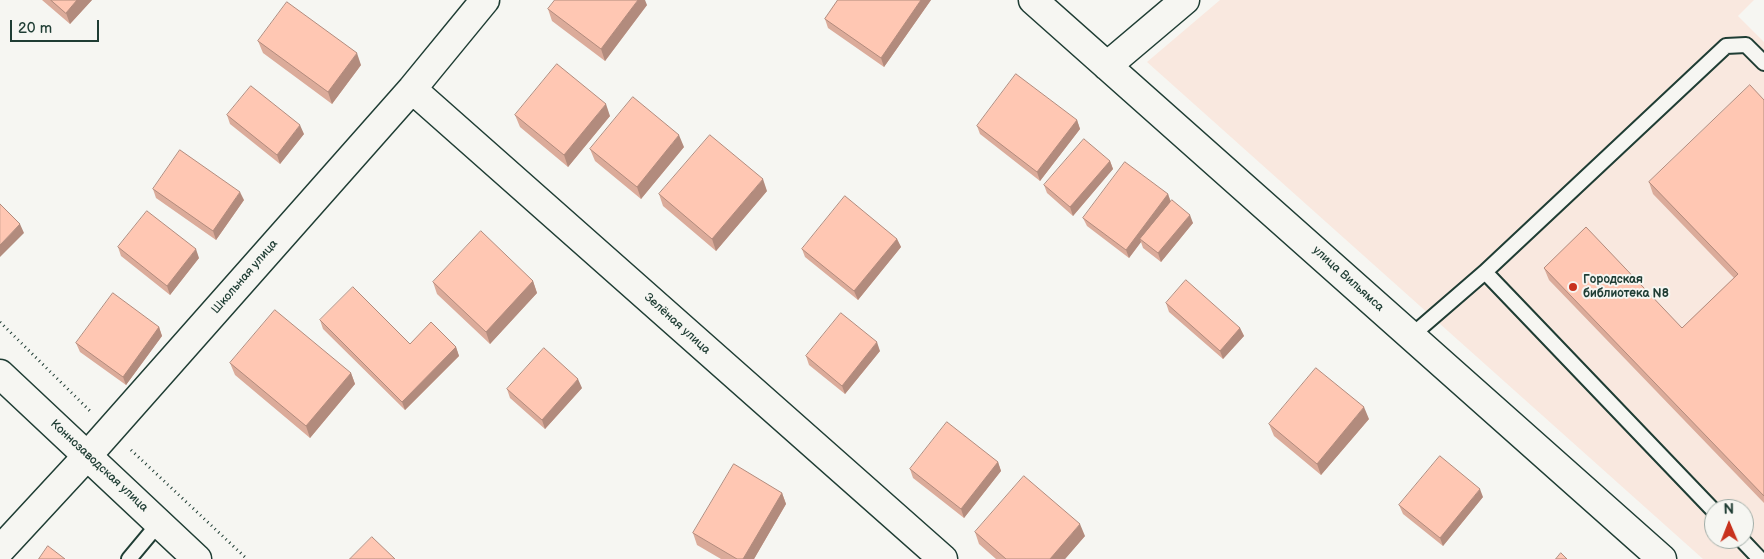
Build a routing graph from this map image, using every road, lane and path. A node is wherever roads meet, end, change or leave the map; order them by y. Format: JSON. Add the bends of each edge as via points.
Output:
{"nodes":[{"id":1,"x":485,"y":0,"type":"edge"},
{"id":2,"x":1033,"y":0,"type":"edge"},
{"id":3,"x":1185,"y":0,"type":"edge"},
{"id":4,"x":1764,"y":63,"type":"edge"},
{"id":5,"x":1107,"y":66,"type":"junction"},
{"id":6,"x":412,"y":89,"type":"junction"},
{"id":7,"x":1485,"y":272,"type":"junction"},
{"id":8,"x":1411,"y":336,"type":"junction"},
{"id":9,"x":0,"y":374,"type":"edge"},
{"id":10,"x":88,"y":455,"type":"junction"},
{"id":11,"x":1704,"y":501,"type":"edge"},
{"id":12,"x":160,"y":523,"type":"junction"},
{"id":13,"x":1750,"y":549,"type":"edge"},
{"id":14,"x":0,"y":550,"type":"edge"},
{"id":15,"x":129,"y":559,"type":"edge"},
{"id":16,"x":197,"y":559,"type":"edge"},
{"id":17,"x":943,"y":559,"type":"edge"},
{"id":18,"x":1662,"y":559,"type":"edge"},
{"id":19,"x":1760,"y":559,"type":"edge"}],
"edges":[{"from":1,"to":6,"type":"street","name":"Школьная улица"},
{"from":2,"to":5,"type":"street","name":"улица Вильямса"},
{"from":3,"to":5,"type":"street"},
{"from":4,"to":7,"type":"lane","via":[[1746,45],[1726,46]]},
{"from":5,"to":8,"type":"street","name":"улица Вильямса"},
{"from":6,"to":10,"type":"street","name":"Школьная улица"},
{"from":6,"to":17,"type":"street","name":"Зелёная улица"},
{"from":7,"to":8,"type":"lane"},
{"from":7,"to":11,"type":"lane"},
{"from":8,"to":18,"type":"street","name":"улица Вильямса"},
{"from":9,"to":10,"type":"street","name":"Коннозаводская улица"},
{"from":10,"to":12,"type":"street","name":"Коннозаводская улица"},
{"from":10,"to":14,"type":"street","name":"Школьная улица"},
{"from":12,"to":15,"type":"lane"},
{"from":12,"to":16,"type":"street","name":"Коннозаводская улица"},
{"from":13,"to":19,"type":"lane"}]}
